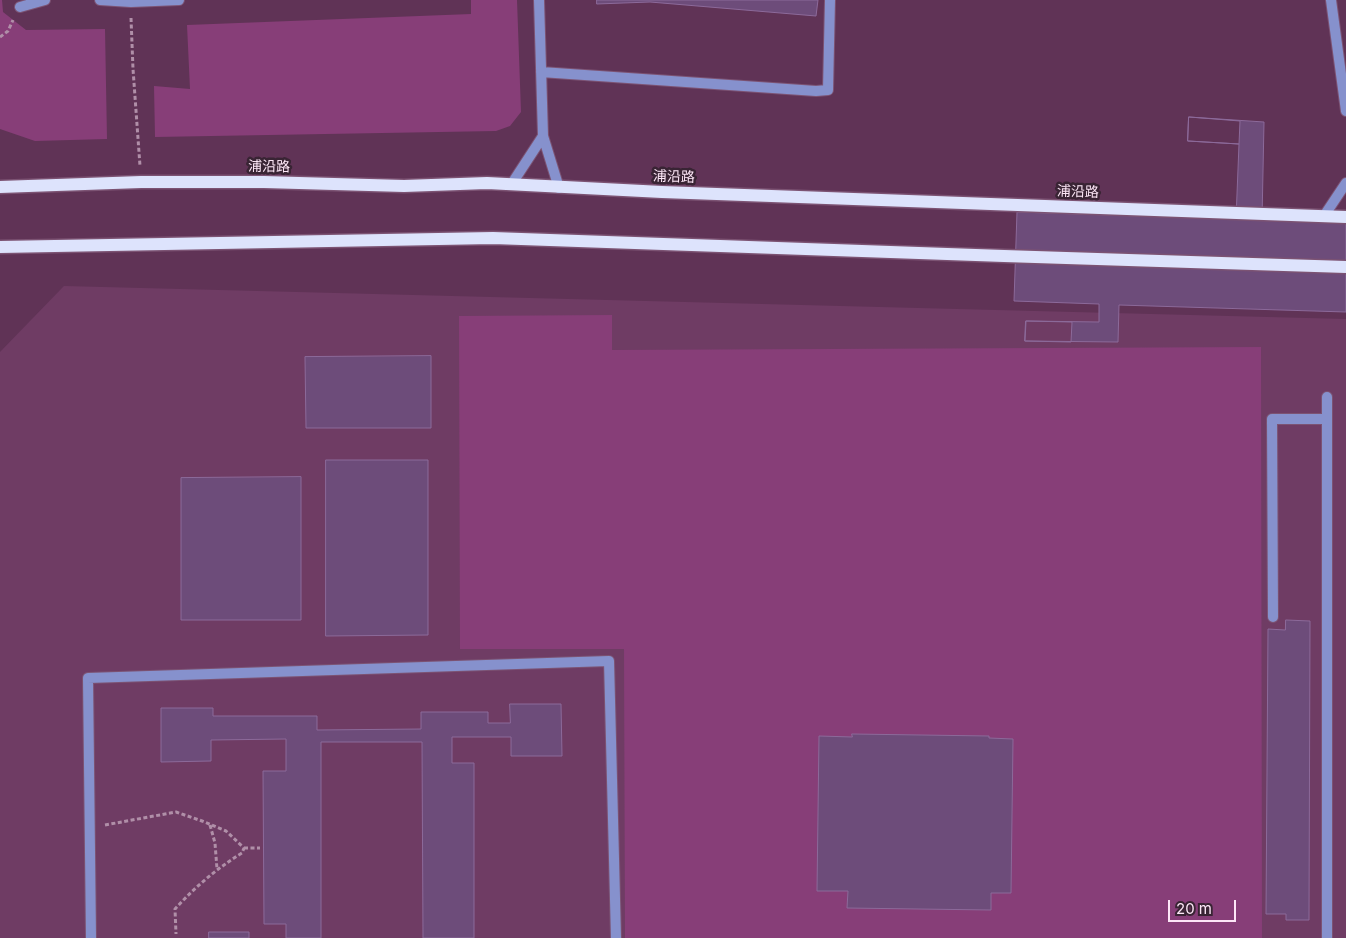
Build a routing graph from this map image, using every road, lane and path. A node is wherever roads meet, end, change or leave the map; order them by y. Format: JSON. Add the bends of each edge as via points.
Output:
{"nodes":[{"id":1,"x":45,"y":0,"type":"edge"},
{"id":2,"x":100,"y":0,"type":"edge"},
{"id":3,"x":179,"y":0,"type":"edge"},
{"id":4,"x":539,"y":0,"type":"edge"},
{"id":5,"x":830,"y":0,"type":"edge"},
{"id":6,"x":1331,"y":0,"type":"edge"},
{"id":7,"x":131,"y":2,"type":"junction"},
{"id":8,"x":20,"y":7,"type":"joint"},
{"id":9,"x":0,"y":37,"type":"edge"},
{"id":10,"x":541,"y":72,"type":"junction"},
{"id":11,"x":1344,"y":80,"type":"edge"},
{"id":12,"x":1346,"y":111,"type":"edge"},
{"id":13,"x":543,"y":136,"type":"junction"},
{"id":14,"x":141,"y":182,"type":"junction"},
{"id":15,"x":510,"y":184,"type":"junction"},
{"id":16,"x":1346,"y":184,"type":"edge"},
{"id":17,"x":0,"y":187,"type":"edge"},
{"id":18,"x":560,"y":188,"type":"junction"},
{"id":19,"x":1324,"y":216,"type":"junction"},
{"id":20,"x":1346,"y":217,"type":"edge"},
{"id":21,"x":0,"y":247,"type":"edge"},
{"id":22,"x":1346,"y":267,"type":"edge"},
{"id":23,"x":1327,"y":397,"type":"dead end"},
{"id":24,"x":1327,"y":419,"type":"junction"},
{"id":25,"x":1272,"y":617,"type":"dead end"},
{"id":26,"x":210,"y":824,"type":"junction"},
{"id":27,"x":90,"y":827,"type":"junction"},
{"id":28,"x":244,"y":848,"type":"junction"},
{"id":29,"x":260,"y":848,"type":"dead end"},
{"id":30,"x":217,"y":869,"type":"junction"},
{"id":31,"x":176,"y":934,"type":"dead end"},
{"id":32,"x":91,"y":938,"type":"edge"},
{"id":33,"x":616,"y":938,"type":"edge"},
{"id":34,"x":1327,"y":938,"type":"edge"}],
"edges":[{"from":1,"to":8,"type":"street"},
{"from":2,"to":7,"type":"street"},
{"from":3,"to":7,"type":"street"},
{"from":4,"to":10,"type":"street"},
{"from":5,"to":10,"type":"street","via":[[828,90]]},
{"from":6,"to":11,"type":"street"},
{"from":7,"to":14,"type":"path"},
{"from":8,"to":9,"type":"path","via":[[8,31]]},
{"from":10,"to":13,"type":"street"},
{"from":11,"to":12,"type":"street"},
{"from":13,"to":15,"type":"street"},
{"from":13,"to":18,"type":"street"},
{"from":14,"to":15,"type":"main road","name":"浦沿路","via":[[404,186]]},
{"from":14,"to":17,"type":"main road","name":"浦沿路"},
{"from":15,"to":18,"type":"main road","name":"浦沿路"},
{"from":16,"to":19,"type":"street"},
{"from":18,"to":19,"type":"main road","name":"浦沿路"},
{"from":19,"to":20,"type":"main road","name":"浦沿路"},
{"from":21,"to":22,"type":"main road","via":[[493,238]]},
{"from":23,"to":24,"type":"street"},
{"from":24,"to":25,"type":"street","via":[[1272,419]]},
{"from":24,"to":34,"type":"street"},
{"from":26,"to":27,"type":"path","via":[[176,812]]},
{"from":26,"to":28,"type":"path","via":[[226,831]]},
{"from":26,"to":30,"type":"path"},
{"from":27,"to":32,"type":"street"},
{"from":27,"to":33,"type":"street","via":[[88,678],[609,661]]},
{"from":28,"to":29,"type":"path"},
{"from":28,"to":30,"type":"path","via":[[242,853]]},
{"from":30,"to":31,"type":"path","via":[[175,909]]}]}
